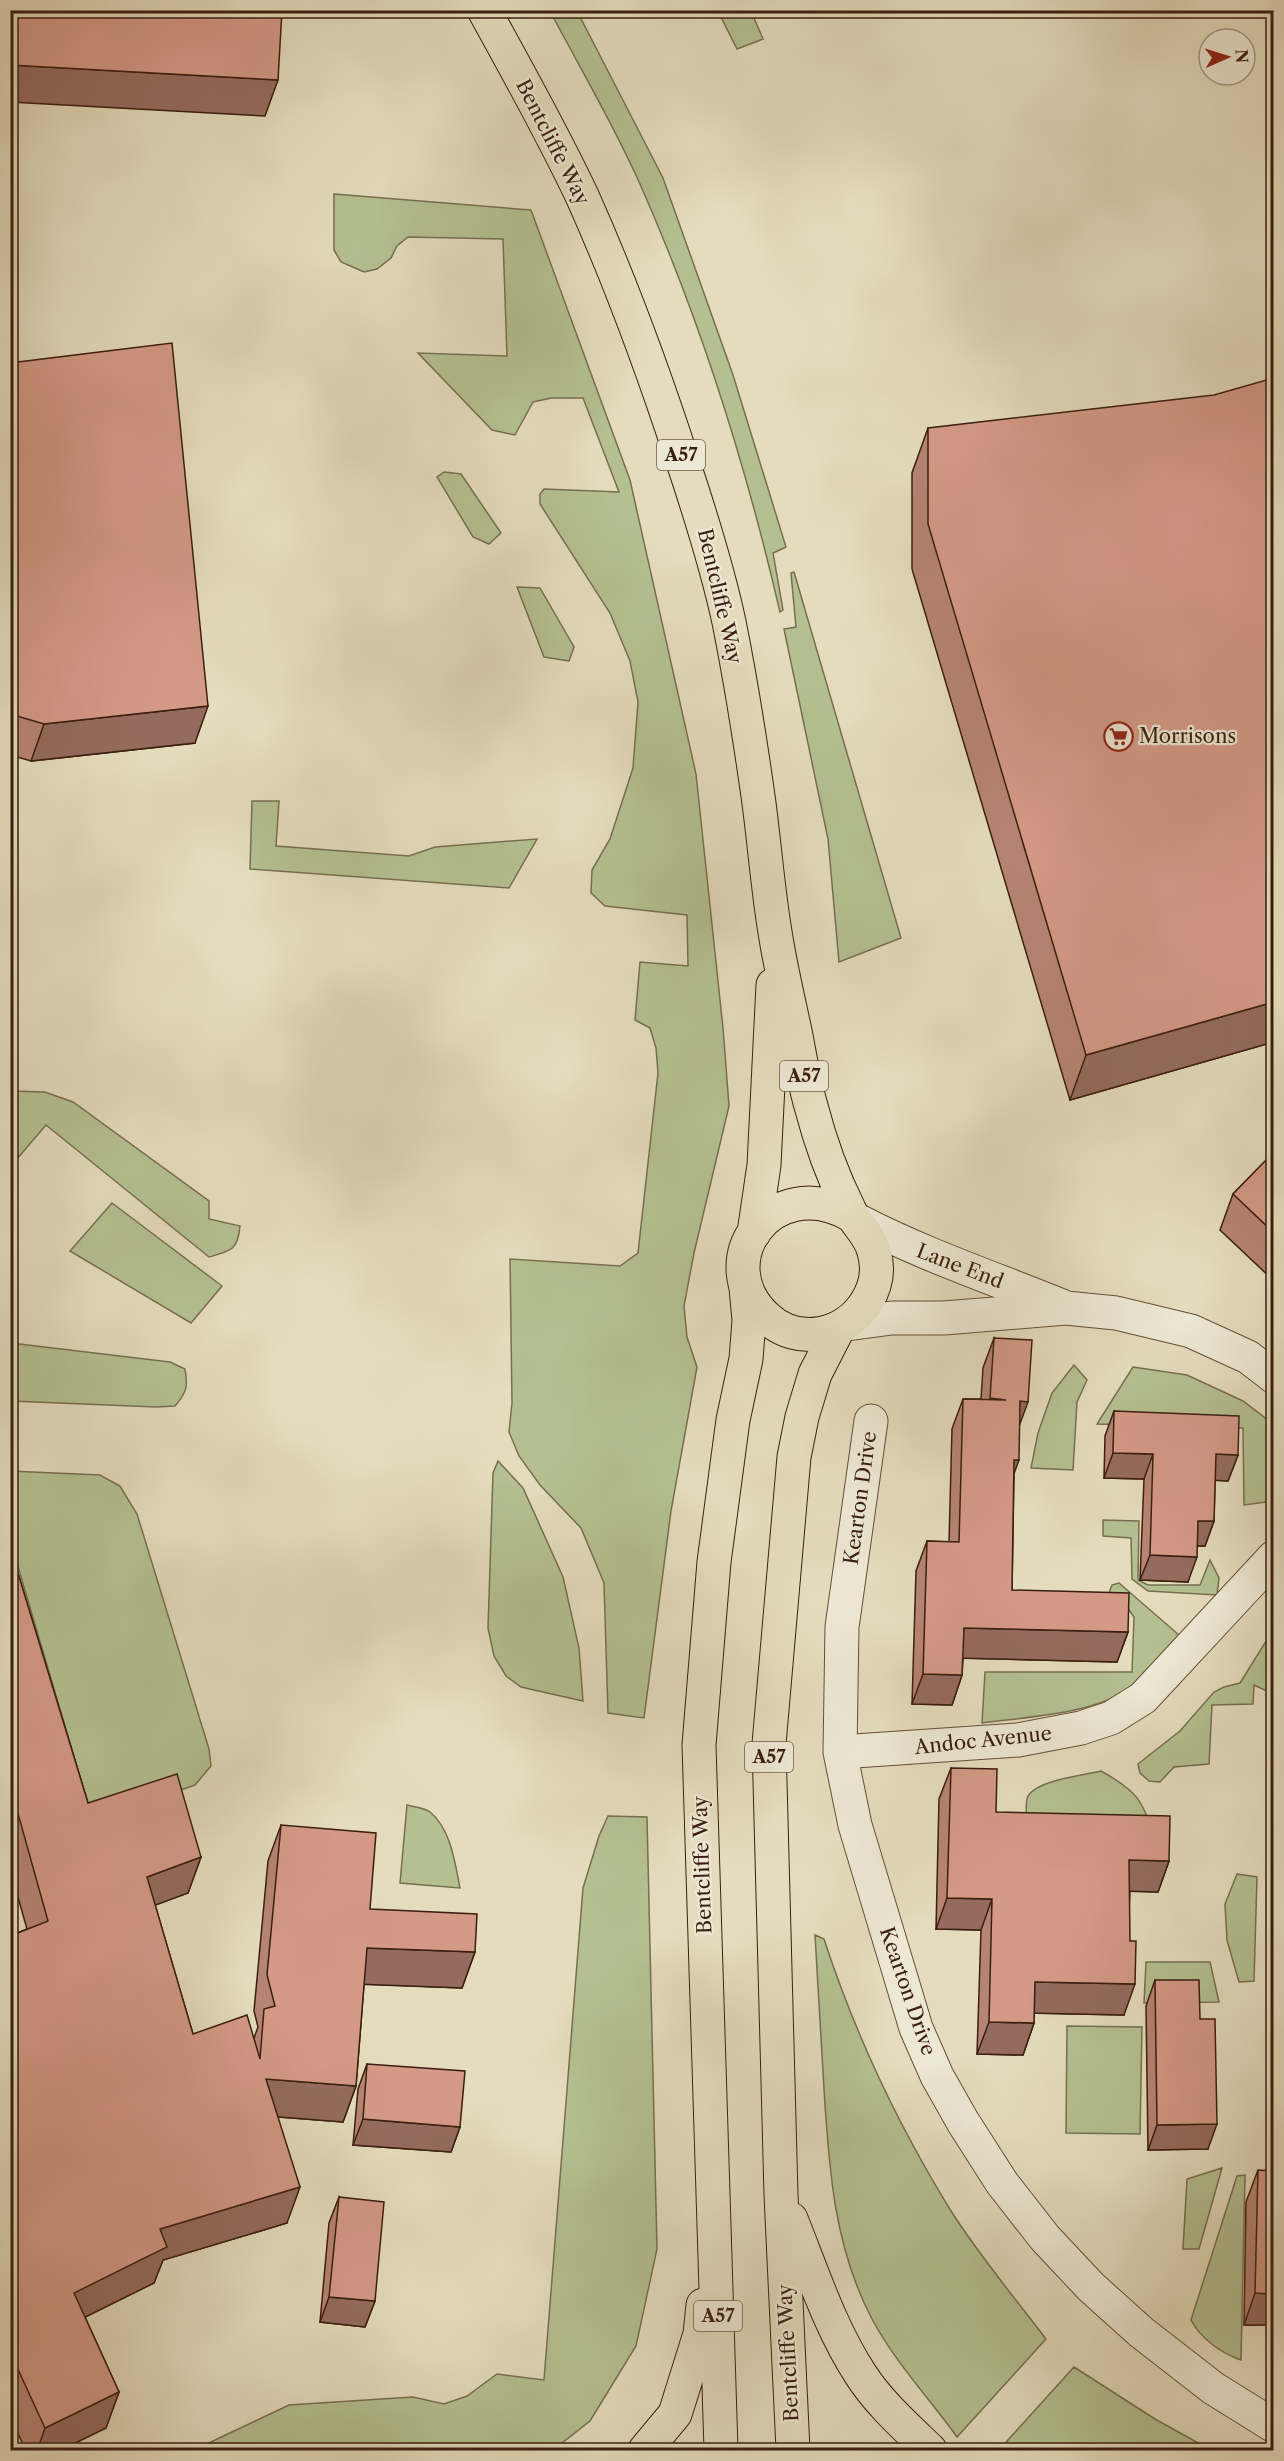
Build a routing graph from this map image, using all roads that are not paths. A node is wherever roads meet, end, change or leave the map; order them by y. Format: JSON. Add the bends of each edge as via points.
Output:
{"nodes":[{"id":1,"x":484,"y":10,"type":"edge"},
{"id":2,"x":775,"y":932,"type":"junction"},
{"id":3,"x":854,"y":1217,"type":"junction"},
{"id":4,"x":754,"y":1233,"type":"junction"},
{"id":5,"x":746,"y":1284,"type":"junction"},
{"id":6,"x":1066,"y":1308,"type":"junction"},
{"id":7,"x":843,"y":1326,"type":"junction"},
{"id":8,"x":1274,"y":1377,"type":"edge"},
{"id":9,"x":871,"y":1421,"type":"dead end"},
{"id":10,"x":1274,"y":1557,"type":"edge"},
{"id":11,"x":840,"y":1752,"type":"junction"},
{"id":12,"x":714,"y":2181,"type":"junction"},
{"id":13,"x":781,"y":2195,"type":"junction"},
{"id":14,"x":1274,"y":2426,"type":"edge"},
{"id":15,"x":645,"y":2451,"type":"edge"},
{"id":16,"x":721,"y":2451,"type":"edge"},
{"id":17,"x":793,"y":2451,"type":"edge"},
{"id":18,"x":930,"y":2451,"type":"edge"}],
"edges":[{"from":1,"to":2,"type":"main road","name":"Bentcliffe Way","number":"A57","via":[[583,199],[651,362],[708,539],[733,647],[757,788]]},
{"from":2,"to":3,"type":"main road","name":"Bentcliffe Way","number":"A57","via":[[810,1105],[829,1162]]},
{"from":2,"to":4,"type":"main road","via":[[768,1113]]},
{"from":3,"to":4,"type":"main road","number":"A57","via":[[835,1206],[798,1203],[780,1208]]},
{"from":3,"to":6,"type":"street","name":"Lane End","via":[[903,1244]]},
{"from":3,"to":7,"type":"main road","number":"A57","via":[[868,1236],[877,1274],[862,1311]]},
{"from":4,"to":5,"type":"main road","number":"A57","via":[[746,1249]]},
{"from":5,"to":7,"type":"main road","number":"A57","via":[[753,1302],[781,1328],[799,1334],[819,1334]]},
{"from":5,"to":12,"type":"main road","name":"Bentcliffe Way","number":"A57","via":[[746,1359],[733,1420],[714,1562],[699,1745]]},
{"from":6,"to":7,"type":"street","name":"Lane End","via":[[892,1318]]},
{"from":6,"to":8,"type":"street","name":"Lane End","via":[[1126,1315],[1191,1331],[1248,1357]]},
{"from":7,"to":13,"type":"main road","name":"Bentcliffe Way","number":"A57","via":[[814,1374],[794,1457],[769,1744]]},
{"from":9,"to":11,"type":"street","name":"Kearton Drive","via":[[842,1628]]},
{"from":10,"to":11,"type":"street","name":"Andoc Avenue","via":[[1143,1698],[1111,1718],[1018,1740]]},
{"from":11,"to":14,"type":"street","name":"Kearton Drive","via":[[855,1825],[916,2028],[937,2076],[1002,2183],[1045,2238],[1141,2332],[1212,2388]]},
{"from":12,"to":15,"type":"main road","via":[[700,2334],[675,2414]]},
{"from":12,"to":16,"type":"main road","name":"Bentcliffe Way","number":"A57"},
{"from":13,"to":17,"type":"main road","name":"Bentcliffe Way"},
{"from":13,"to":18,"type":"main road","via":[[831,2319],[861,2376]]}]}
